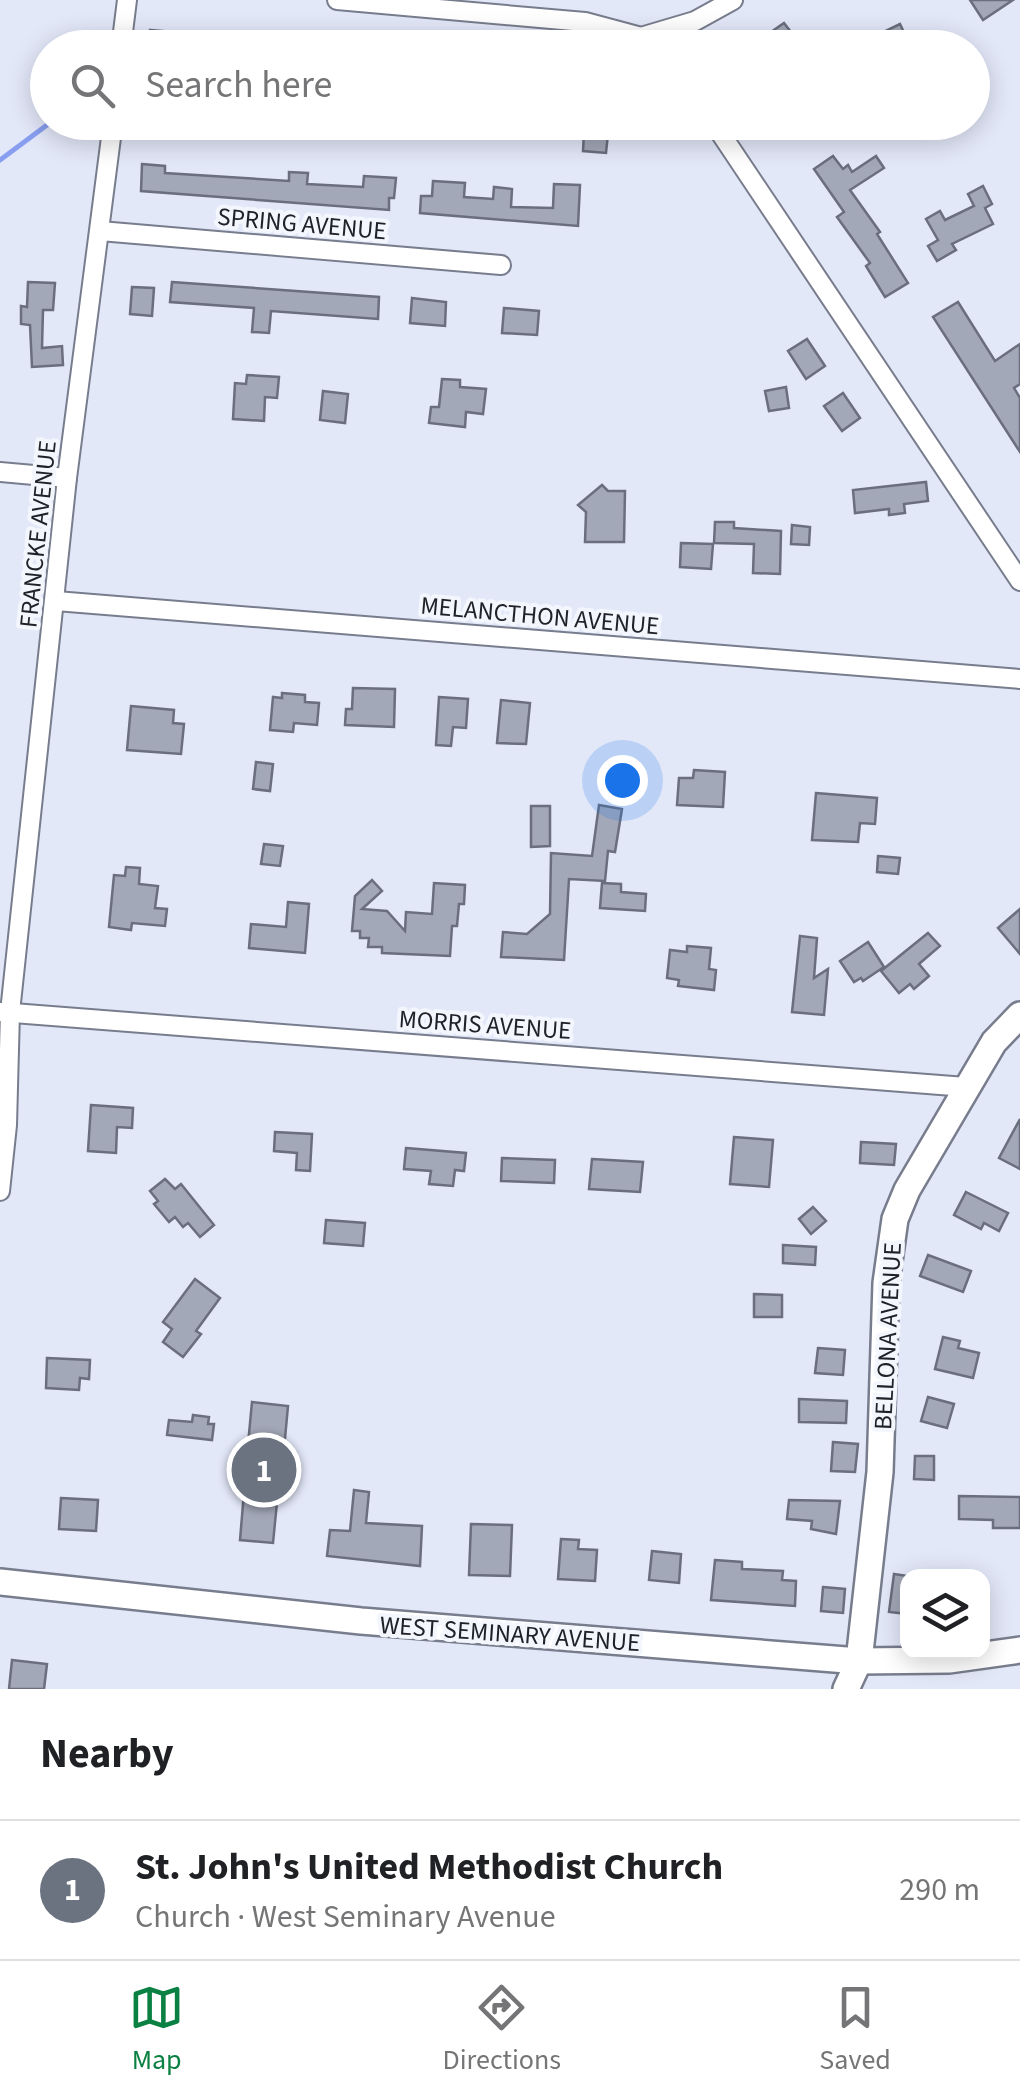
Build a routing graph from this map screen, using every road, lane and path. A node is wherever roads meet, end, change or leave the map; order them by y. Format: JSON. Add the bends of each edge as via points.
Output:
{"nodes":[{"id":1,"x":127,"y":0,"type":"edge"},
{"id":2,"x":337,"y":0,"type":"edge"},
{"id":3,"x":732,"y":0,"type":"edge"},
{"id":4,"x":123,"y":30,"type":"edge"},
{"id":5,"x":609,"y":30,"type":"edge"},
{"id":6,"x":674,"y":30,"type":"edge"},
{"id":7,"x":110,"y":140,"type":"edge"},
{"id":8,"x":725,"y":140,"type":"edge"},
{"id":9,"x":100,"y":231,"type":"junction"},
{"id":10,"x":501,"y":265,"type":"dead end"},
{"id":11,"x":0,"y":472,"type":"edge"},
{"id":12,"x":67,"y":478,"type":"junction"},
{"id":13,"x":1020,"y":581,"type":"edge"},
{"id":14,"x":56,"y":601,"type":"junction"},
{"id":15,"x":1020,"y":680,"type":"edge"},
{"id":16,"x":5,"y":1012,"type":"edge"},
{"id":17,"x":1020,"y":1016,"type":"edge"},
{"id":18,"x":966,"y":1087,"type":"junction"},
{"id":19,"x":0,"y":1191,"type":"edge"},
{"id":20,"x":0,"y":1582,"type":"edge"},
{"id":21,"x":1020,"y":1650,"type":"edge"},
{"id":22,"x":859,"y":1660,"type":"junction"},
{"id":23,"x":846,"y":1689,"type":"edge"}],
"edges":[{"from":1,"to":4,"type":"street"},
{"from":2,"to":5,"type":"street","via":[[584,22]]},
{"from":3,"to":6,"type":"street"},
{"from":7,"to":9,"type":"street","name":"FRANCKE AVENUE"},
{"from":8,"to":13,"type":"street"},
{"from":9,"to":10,"type":"street","name":"SPRING AVENUE"},
{"from":9,"to":12,"type":"street","name":"FRANCKE AVENUE"},
{"from":11,"to":12,"type":"street"},
{"from":12,"to":14,"type":"street","name":"FRANCKE AVENUE"},
{"from":14,"to":15,"type":"street","name":"MELANCTHON AVENUE"},
{"from":14,"to":16,"type":"street","name":"FRANCKE AVENUE"},
{"from":16,"to":18,"type":"street","name":"MORRIS AVENUE"},
{"from":16,"to":19,"type":"street","name":"FRANCKE AVENUE"},
{"from":17,"to":18,"type":"main road","name":"BELLONA AVENUE"},
{"from":18,"to":22,"type":"main road","name":"BELLONA AVENUE","via":[[907,1190],[890,1240],[884,1424]]},
{"from":20,"to":22,"type":"main road","name":"WEST SEMINARY AVENUE","via":[[361,1622]]},
{"from":21,"to":22,"type":"main road","name":"WEST SEMINARY AVENUE","via":[[948,1660]]},
{"from":22,"to":23,"type":"main road","name":"BELLONA AVENUE"}]}
